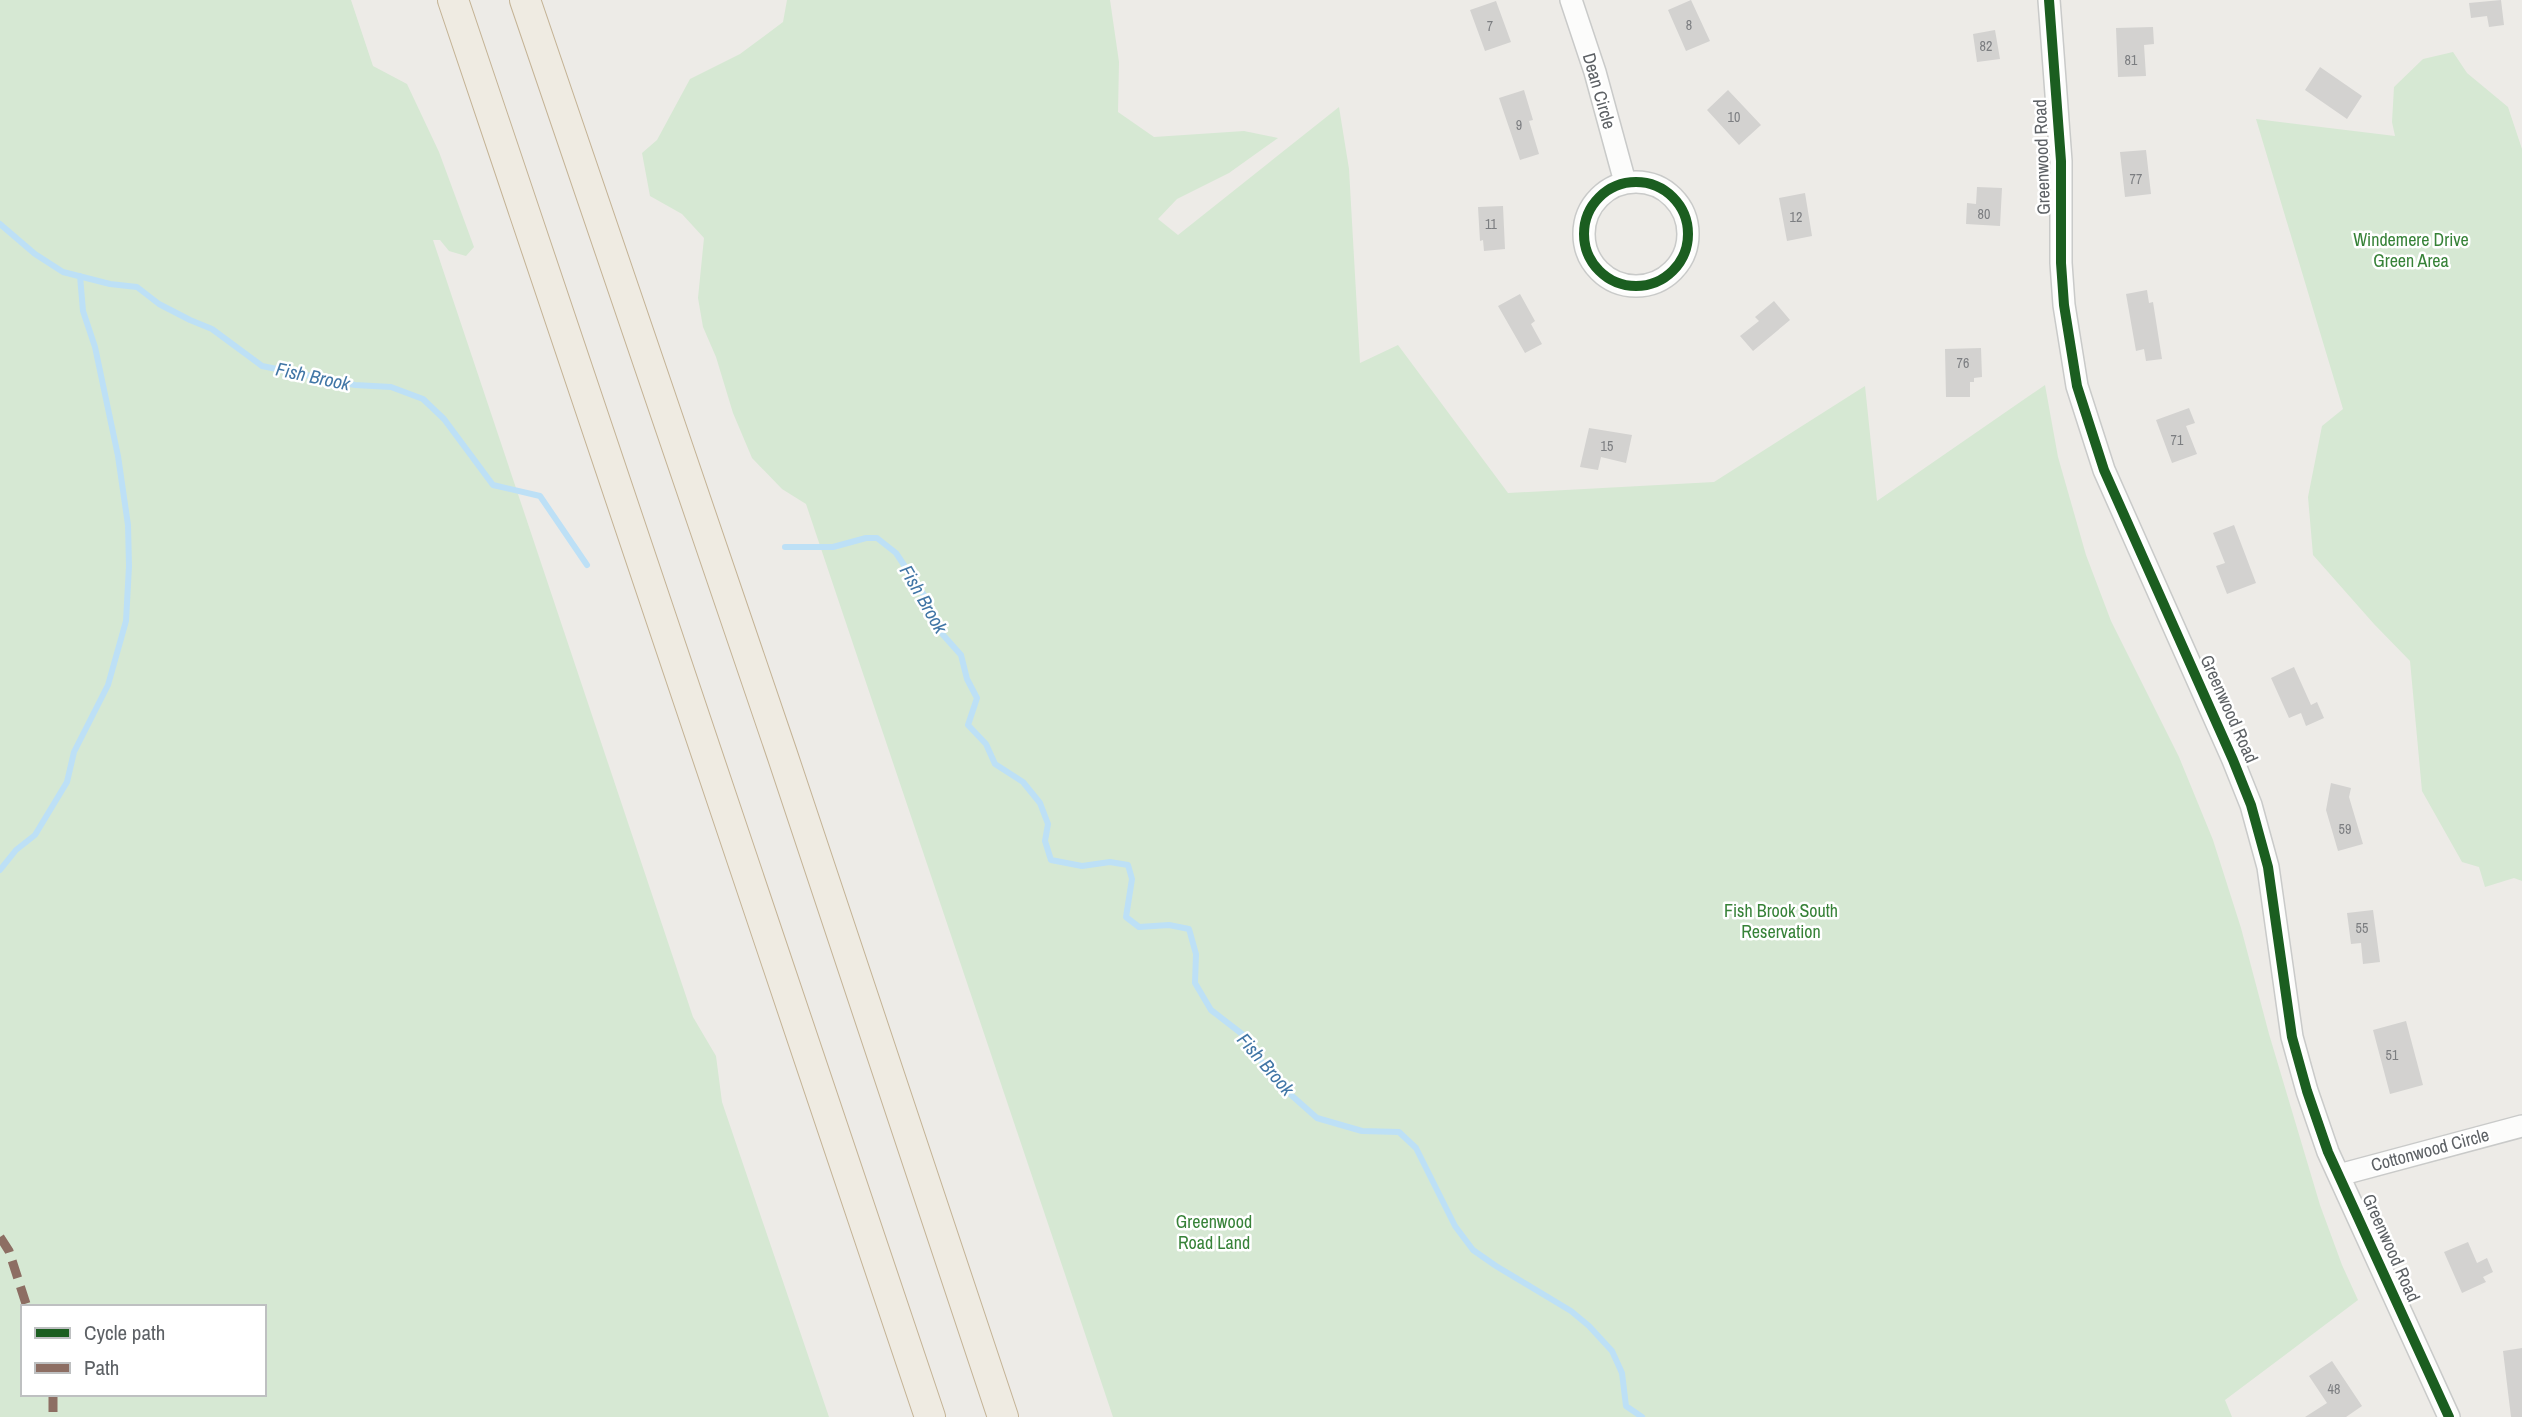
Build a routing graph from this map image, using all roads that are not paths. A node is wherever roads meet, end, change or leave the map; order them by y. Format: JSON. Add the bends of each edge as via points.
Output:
{"nodes":[{"id":1,"x":453,"y":0,"type":"edge"},
{"id":2,"x":525,"y":0,"type":"edge"},
{"id":3,"x":1571,"y":0,"type":"edge"},
{"id":4,"x":2049,"y":0,"type":"edge"},
{"id":5,"x":1626,"y":182,"type":"junction"},
{"id":6,"x":2522,"y":1126,"type":"edge"},
{"id":7,"x":2339,"y":1175,"type":"junction"},
{"id":8,"x":930,"y":1417,"type":"edge"},
{"id":9,"x":1003,"y":1417,"type":"edge"},
{"id":10,"x":2449,"y":1417,"type":"edge"}],
"edges":[{"from":1,"to":8,"type":"highway"},
{"from":2,"to":9,"type":"highway"},
{"from":3,"to":5,"type":"street","name":"Dean Circle"},
{"from":4,"to":7,"type":"street","name":"Greenwood Road","via":[[2061,161],[2062,273],[2077,386],[2104,470],[2251,805],[2268,867],[2292,1037]]},
{"from":5,"to":5,"type":"street","via":[[1605,191],[1590,208],[1584,241],[1592,262],[1608,278],[1640,286],[1664,279],[1673,271],[1686,250],[1688,226],[1671,194],[1650,183]]},
{"from":6,"to":7,"type":"street","name":"Cottonwood Circle"},
{"from":7,"to":10,"type":"street","name":"Greenwood Road"}]}
